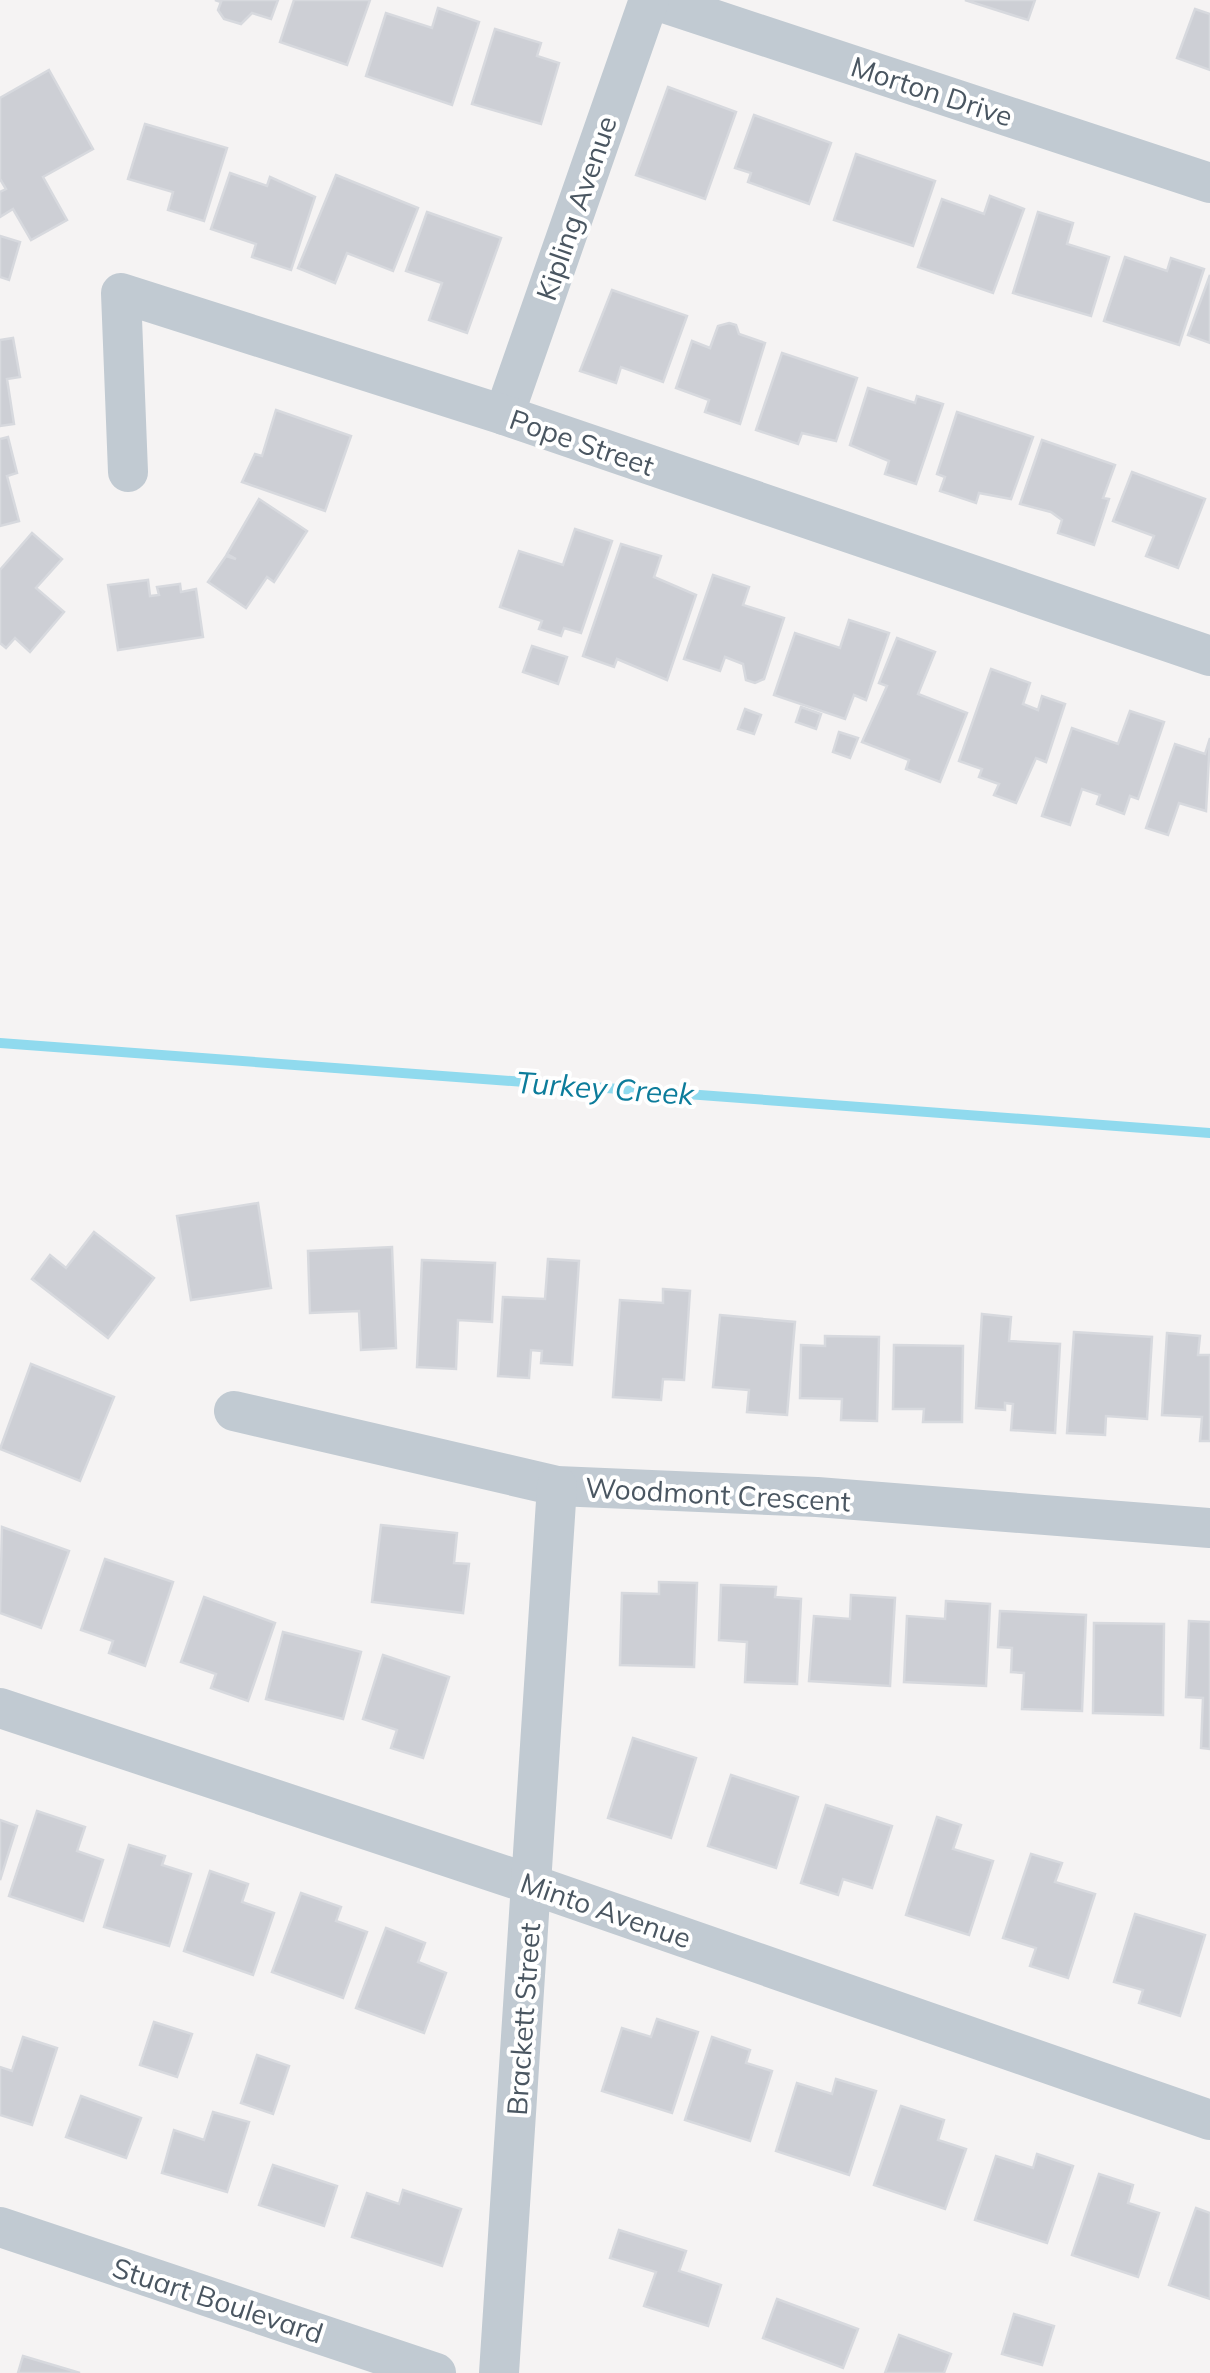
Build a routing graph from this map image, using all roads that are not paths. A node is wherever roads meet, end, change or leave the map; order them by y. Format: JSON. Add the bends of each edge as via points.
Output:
{"nodes":[{"id":1,"x":652,"y":0,"type":"edge"},
{"id":2,"x":1210,"y":183,"type":"edge"},
{"id":3,"x":504,"y":415,"type":"junction"},
{"id":4,"x":128,"y":472,"type":"dead end"},
{"id":5,"x":1210,"y":656,"type":"edge"},
{"id":6,"x":234,"y":1411,"type":"dead end"},
{"id":7,"x":557,"y":1486,"type":"junction"},
{"id":8,"x":1210,"y":1528,"type":"edge"},
{"id":9,"x":0,"y":1708,"type":"edge"},
{"id":10,"x":533,"y":1885,"type":"junction"},
{"id":11,"x":1210,"y":2120,"type":"edge"},
{"id":12,"x":0,"y":2227,"type":"edge"},
{"id":13,"x":436,"y":2373,"type":"edge"},
{"id":14,"x":499,"y":2373,"type":"edge"}],
"edges":[{"from":1,"to":2,"type":"street","name":"Morton Drive"},
{"from":1,"to":3,"type":"street","name":"Kipling Avenue"},
{"from":3,"to":4,"type":"street","name":"Pope Street","via":[[121,293]]},
{"from":3,"to":5,"type":"street","name":"Pope Street"},
{"from":6,"to":7,"type":"street","name":"Woodmont Crescent"},
{"from":7,"to":8,"type":"street","name":"Woodmont Crescent","via":[[817,1497]]},
{"from":7,"to":10,"type":"street","name":"Brackett Street"},
{"from":9,"to":10,"type":"street","name":"Minto Avenue"},
{"from":10,"to":11,"type":"street","name":"Minto Avenue"},
{"from":10,"to":14,"type":"street","name":"Brackett Street"},
{"from":12,"to":13,"type":"street","name":"Stuart Boulevard"}]}
